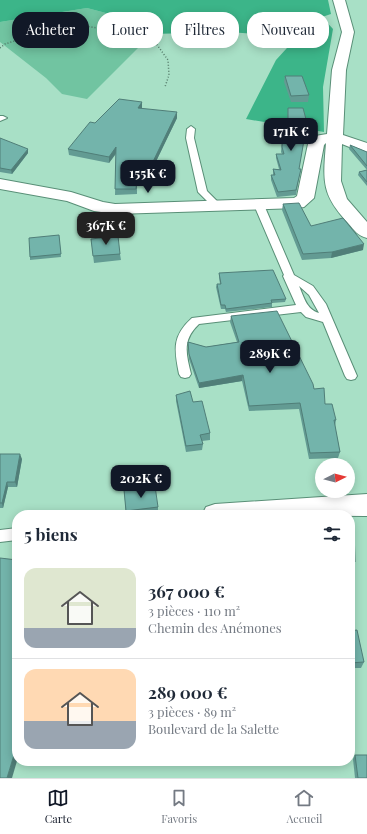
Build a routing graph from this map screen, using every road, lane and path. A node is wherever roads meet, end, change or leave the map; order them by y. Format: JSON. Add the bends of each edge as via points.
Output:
{"nodes":[{"id":1,"x":339,"y":0,"type":"edge"},
{"id":2,"x":0,"y":48,"type":"edge"},
{"id":3,"x":165,"y":87,"type":"dead end"},
{"id":4,"x":191,"y":129,"type":"dead end"},
{"id":5,"x":335,"y":138,"type":"junction"},
{"id":6,"x":367,"y":149,"type":"edge"},
{"id":7,"x":0,"y":184,"type":"edge"},
{"id":8,"x":259,"y":205,"type":"junction"},
{"id":9,"x":217,"y":206,"type":"junction"},
{"id":10,"x":367,"y":233,"type":"edge"},
{"id":11,"x":288,"y":276,"type":"junction"},
{"id":12,"x":302,"y":308,"type":"junction"},
{"id":13,"x":328,"y":320,"type":"junction"},
{"id":14,"x":185,"y":374,"type":"dead end"},
{"id":15,"x":351,"y":376,"type":"dead end"},
{"id":16,"x":367,"y":505,"type":"edge"},
{"id":17,"x":291,"y":510,"type":"edge"},
{"id":18,"x":12,"y":535,"type":"edge"},
{"id":19,"x":0,"y":536,"type":"edge"}],
"edges":[{"from":1,"to":5,"type":"street","via":[[348,32],[339,70]]},
{"from":2,"to":3,"type":"path","via":[[5,44],[65,25],[137,34],[155,42],[168,60],[169,75]]},
{"from":4,"to":9,"type":"lane","via":[[190,138],[204,192]]},
{"from":5,"to":6,"type":"street"},
{"from":5,"to":8,"type":"street","via":[[321,139],[316,144],[305,198],[302,201]]},
{"from":5,"to":10,"type":"street","via":[[335,190],[343,207]]},
{"from":7,"to":9,"type":"street","via":[[71,197],[100,207],[115,209]]},
{"from":8,"to":9,"type":"street"},
{"from":8,"to":11,"type":"lane"},
{"from":11,"to":12,"type":"lane"},
{"from":11,"to":13,"type":"lane","via":[[304,283],[316,295]]},
{"from":12,"to":13,"type":"lane","via":[[310,314]]},
{"from":12,"to":14,"type":"lane","via":[[196,321],[182,335],[180,351]]},
{"from":13,"to":15,"type":"lane"},
{"from":16,"to":17,"type":"street"},
{"from":18,"to":19,"type":"lane"}]}
